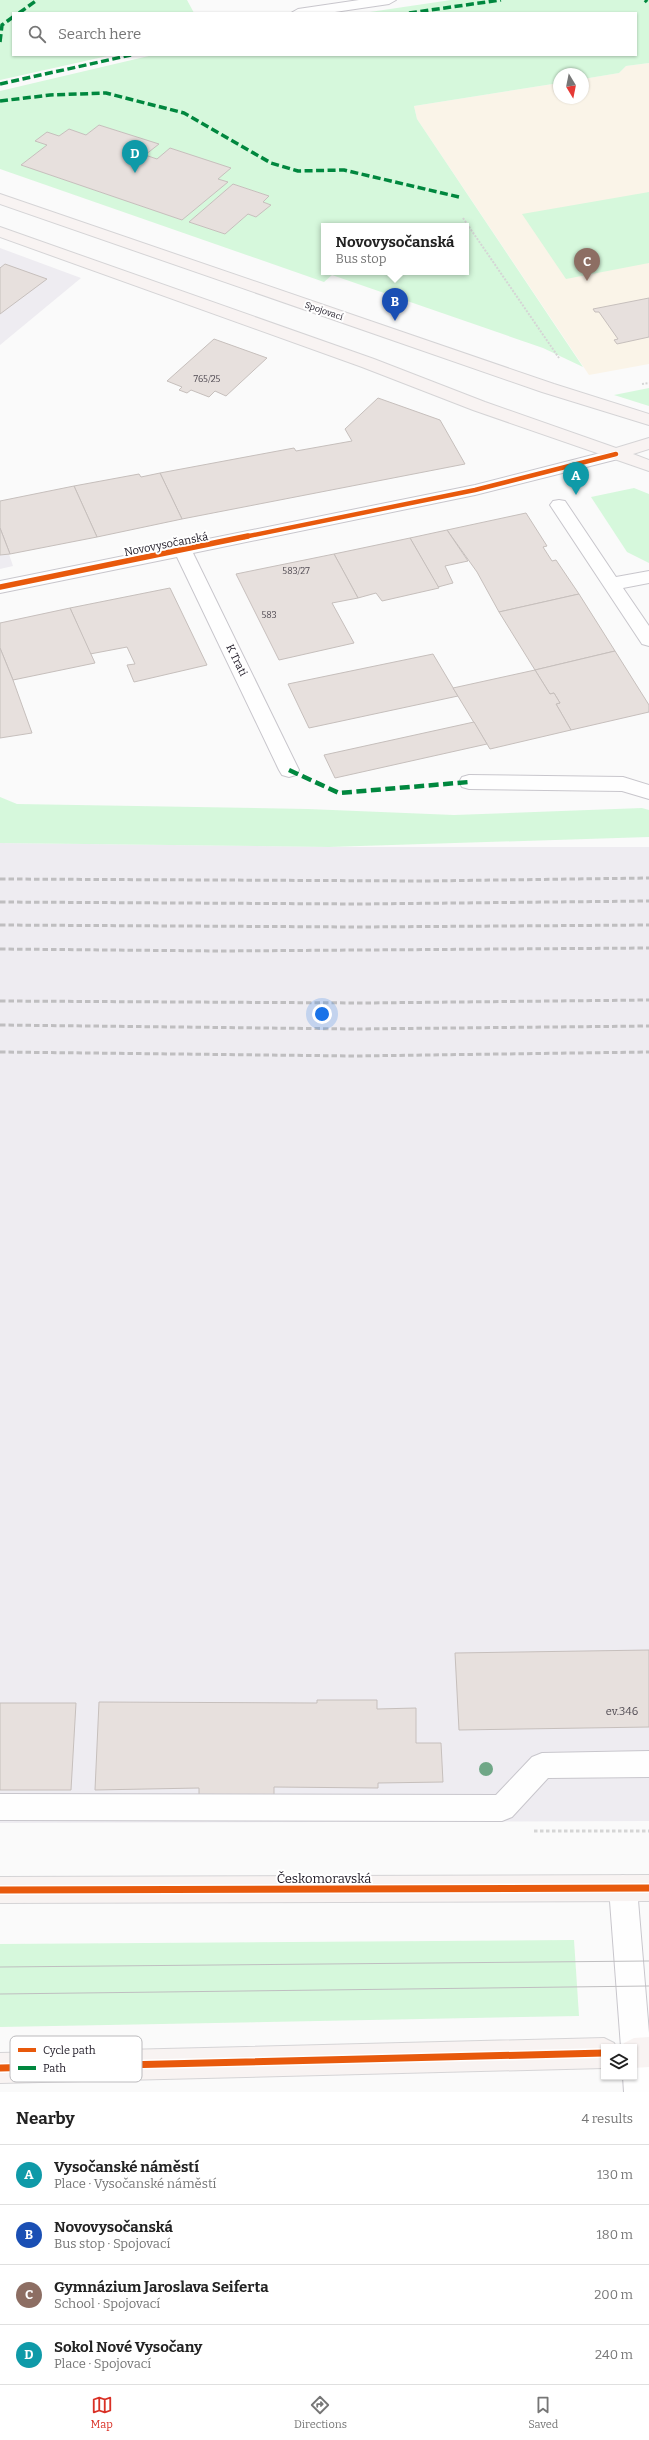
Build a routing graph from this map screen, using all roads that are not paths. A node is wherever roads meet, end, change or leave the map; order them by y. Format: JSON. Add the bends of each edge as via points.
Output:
{"nodes":[{"id":1,"x":389,"y":0,"type":"edge"},
{"id":2,"x":305,"y":12,"type":"edge"},
{"id":3,"x":0,"y":199,"type":"edge"},
{"id":4,"x":0,"y":232,"type":"edge"},
{"id":5,"x":649,"y":420,"type":"edge"},
{"id":6,"x":649,"y":443,"type":"edge"},
{"id":7,"x":616,"y":454,"type":"junction"},
{"id":8,"x":649,"y":466,"type":"edge"},
{"id":9,"x":559,"y":505,"type":"dead end"},
{"id":10,"x":183,"y":551,"type":"junction"},
{"id":11,"x":649,"y":577,"type":"edge"},
{"id":12,"x":611,"y":584,"type":"junction"},
{"id":13,"x":0,"y":587,"type":"edge"},
{"id":14,"x":649,"y":640,"type":"edge"},
{"id":15,"x":290,"y":770,"type":"dead end"},
{"id":16,"x":469,"y":782,"type":"dead end"},
{"id":17,"x":649,"y":792,"type":"edge"},
{"id":18,"x":649,"y":1764,"type":"edge"},
{"id":19,"x":0,"y":1807,"type":"edge"},
{"id":20,"x":636,"y":1888,"type":"edge"},
{"id":21,"x":0,"y":1890,"type":"edge"},
{"id":22,"x":601,"y":2053,"type":"edge"},
{"id":23,"x":640,"y":2053,"type":"edge"},
{"id":24,"x":142,"y":2064,"type":"edge"},
{"id":25,"x":0,"y":2068,"type":"edge"},
{"id":26,"x":10,"y":2068,"type":"edge"},
{"id":27,"x":639,"y":2092,"type":"edge"}],
"edges":[{"from":1,"to":2,"type":"street"},
{"from":3,"to":5,"type":"main road","name":"Spojovací","via":[[548,388]]},
{"from":4,"to":7,"type":"main road","via":[[368,362],[479,406]]},
{"from":6,"to":7,"type":"main road"},
{"from":7,"to":8,"type":"main road"},
{"from":7,"to":10,"type":"street","name":"Novovysočanská","via":[[475,490]]},
{"from":9,"to":12,"type":"street"},
{"from":10,"to":13,"type":"street","name":"Novovysočanská"},
{"from":10,"to":15,"type":"street","name":"K Trati"},
{"from":11,"to":12,"type":"street"},
{"from":12,"to":14,"type":"street"},
{"from":16,"to":17,"type":"street","via":[[623,784]]},
{"from":18,"to":19,"type":"street","via":[[542,1766],[502,1808]]},
{"from":20,"to":21,"type":"main road","name":"Českomoravská"},
{"from":20,"to":23,"type":"street"},
{"from":22,"to":24,"type":"main road"},
{"from":23,"to":27,"type":"street"},
{"from":25,"to":26,"type":"main road"}]}
